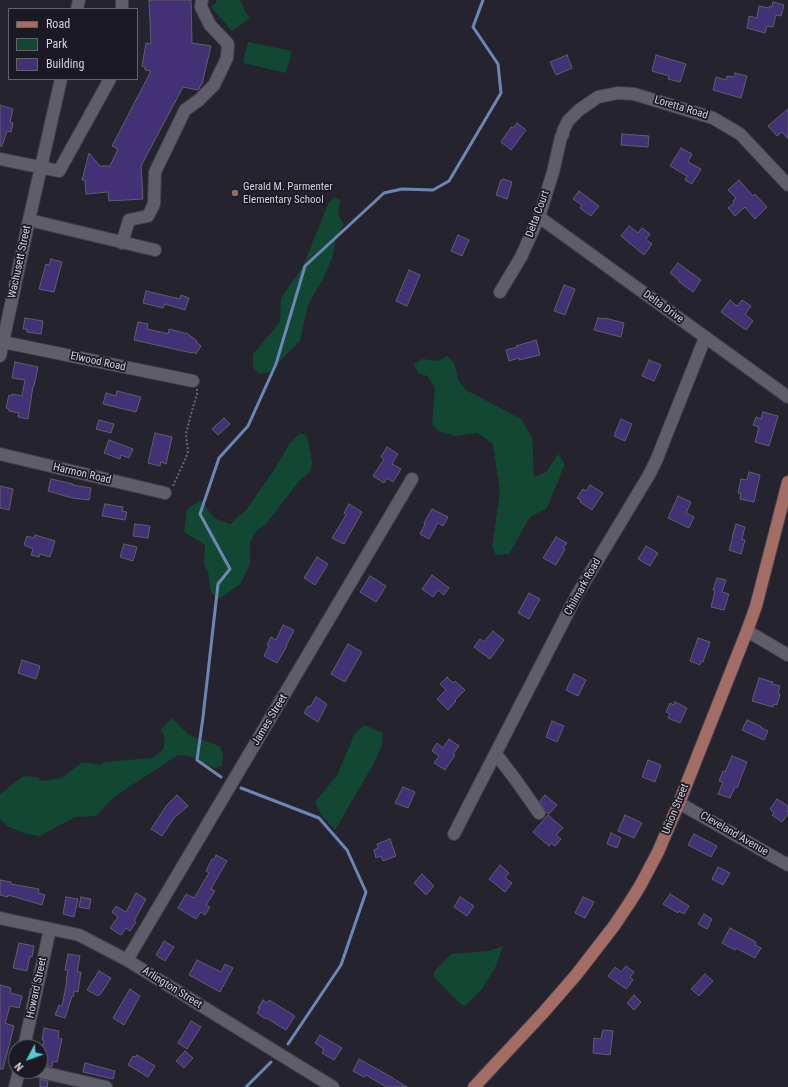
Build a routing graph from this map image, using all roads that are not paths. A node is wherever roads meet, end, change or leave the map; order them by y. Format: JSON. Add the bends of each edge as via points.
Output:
{"nodes":[{"id":1,"x":202,"y":0,"type":"edge"},
{"id":2,"x":61,"y":80,"type":"edge"},
{"id":3,"x":109,"y":80,"type":"edge"},
{"id":4,"x":563,"y":131,"type":"joint"},
{"id":5,"x":0,"y":159,"type":"edge"},
{"id":6,"x":41,"y":168,"type":"junction"},
{"id":7,"x":788,"y":185,"type":"edge"},
{"id":8,"x":539,"y":217,"type":"junction"},
{"id":9,"x":29,"y":220,"type":"junction"},
{"id":10,"x":122,"y":243,"type":"junction"},
{"id":11,"x":155,"y":250,"type":"dead end"},
{"id":12,"x":500,"y":292,"type":"dead end"},
{"id":13,"x":706,"y":338,"type":"junction"},
{"id":14,"x":3,"y":342,"type":"junction"},
{"id":15,"x":0,"y":356,"type":"edge"},
{"id":16,"x":193,"y":381,"type":"road end"},
{"id":17,"x":788,"y":397,"type":"edge"},
{"id":18,"x":0,"y":454,"type":"edge"},
{"id":19,"x":412,"y":479,"type":"dead end"},
{"id":20,"x":788,"y":482,"type":"edge"},
{"id":21,"x":165,"y":493,"type":"road end"},
{"id":22,"x":747,"y":631,"type":"junction"},
{"id":23,"x":788,"y":655,"type":"edge"},
{"id":24,"x":496,"y":754,"type":"junction"},
{"id":25,"x":679,"y":803,"type":"junction"},
{"id":26,"x":539,"y":813,"type":"dead end"},
{"id":27,"x":454,"y":834,"type":"dead end"},
{"id":28,"x":788,"y":865,"type":"edge"},
{"id":29,"x":0,"y":918,"type":"edge"},
{"id":30,"x":50,"y":929,"type":"junction"},
{"id":31,"x":127,"y":960,"type":"junction"},
{"id":32,"x":26,"y":1039,"type":"edge"},
{"id":33,"x":48,"y":1074,"type":"edge"},
{"id":34,"x":106,"y":1087,"type":"edge"},
{"id":35,"x":333,"y":1087,"type":"edge"},
{"id":36,"x":474,"y":1087,"type":"edge"}],
"edges":[{"from":1,"to":10,"type":"street","via":[[202,7],[210,25],[228,44],[227,58],[214,85],[185,110],[155,172],[154,204],[148,216],[129,220]]},
{"from":2,"to":6,"type":"street","name":"Wachusett Street"},
{"from":3,"to":6,"type":"street","via":[[59,171]]},
{"from":4,"to":7,"type":"street","name":"Loretta Road","via":[[568,121],[579,110],[598,97],[618,93],[634,94],[713,118],[740,134]]},
{"from":4,"to":8,"type":"street","name":"Delta Court"},
{"from":5,"to":6,"type":"street"},
{"from":6,"to":9,"type":"street","name":"Wachusett Street"},
{"from":8,"to":12,"type":"street","name":"Delta Court","via":[[521,258]]},
{"from":8,"to":13,"type":"street","name":"Delta Drive"},
{"from":9,"to":10,"type":"street"},
{"from":9,"to":14,"type":"street","name":"Wachusett Street"},
{"from":10,"to":11,"type":"street"},
{"from":13,"to":17,"type":"street","name":"Delta Drive"},
{"from":13,"to":24,"type":"street","name":"Chilmark Road","via":[[649,475],[578,593]]},
{"from":14,"to":15,"type":"street","name":"Wachusett Street"},
{"from":14,"to":16,"type":"street","name":"Elwood Road"},
{"from":18,"to":21,"type":"street","name":"Harmon Road"},
{"from":19,"to":31,"type":"street","name":"James Street"},
{"from":20,"to":22,"type":"main road","name":"Union Street","via":[[756,606]]},
{"from":22,"to":23,"type":"street"},
{"from":22,"to":25,"type":"main road","name":"Union Street"},
{"from":24,"to":26,"type":"street"},
{"from":24,"to":27,"type":"street","name":"Chilmark Road"},
{"from":25,"to":28,"type":"street","name":"Cleveland Avenue"},
{"from":25,"to":36,"type":"main road","name":"Union Street","via":[[658,852],[614,926],[543,1013]]},
{"from":29,"to":30,"type":"street","name":"Arlington Street"},
{"from":30,"to":31,"type":"street","name":"Arlington Street","via":[[79,935]]},
{"from":30,"to":32,"type":"street","name":"Howard Street"},
{"from":31,"to":35,"type":"street","name":"Arlington Street"},
{"from":33,"to":34,"type":"street"}]}
